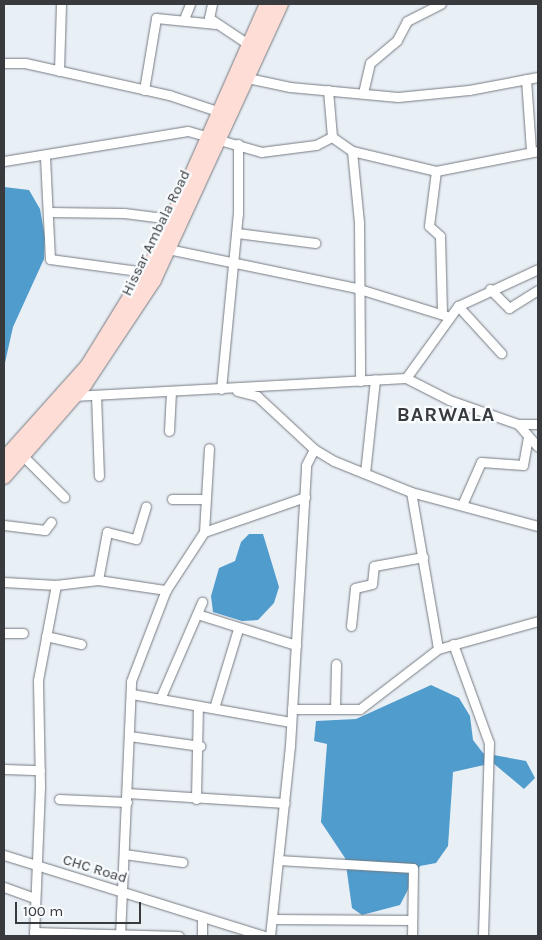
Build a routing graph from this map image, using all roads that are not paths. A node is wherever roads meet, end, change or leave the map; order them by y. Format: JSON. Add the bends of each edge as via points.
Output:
{"nodes":[{"id":1,"x":62,"y":4,"type":"edge"},
{"id":2,"x":190,"y":4,"type":"edge"},
{"id":3,"x":212,"y":4,"type":"edge"},
{"id":4,"x":268,"y":4,"type":"edge"},
{"id":5,"x":281,"y":4,"type":"edge"},
{"id":6,"x":441,"y":4,"type":"edge"},
{"id":7,"x":184,"y":19,"type":"junction"},
{"id":8,"x":216,"y":24,"type":"junction"},
{"id":9,"x":255,"y":48,"type":"junction"},
{"id":10,"x":4,"y":63,"type":"edge"},
{"id":11,"x":59,"y":71,"type":"junction"},
{"id":12,"x":242,"y":77,"type":"junction"},
{"id":13,"x":538,"y":77,"type":"edge"},
{"id":14,"x":526,"y":80,"type":"junction"},
{"id":15,"x":144,"y":90,"type":"junction"},
{"id":16,"x":328,"y":90,"type":"junction"},
{"id":17,"x":363,"y":94,"type":"junction"},
{"id":18,"x":225,"y":113,"type":"junction"},
{"id":19,"x":214,"y":137,"type":"junction"},
{"id":20,"x":332,"y":137,"type":"junction"},
{"id":21,"x":238,"y":144,"type":"junction"},
{"id":22,"x":352,"y":150,"type":"junction"},
{"id":23,"x":535,"y":151,"type":"edge"},
{"id":24,"x":45,"y":157,"type":"junction"},
{"id":25,"x":4,"y":162,"type":"edge"},
{"id":26,"x":436,"y":171,"type":"junction"},
{"id":27,"x":48,"y":212,"type":"junction"},
{"id":28,"x":172,"y":220,"type":"junction"},
{"id":29,"x":237,"y":233,"type":"junction"},
{"id":30,"x":315,"y":243,"type":"dead end"},
{"id":31,"x":164,"y":248,"type":"junction"},
{"id":32,"x":232,"y":264,"type":"junction"},
{"id":33,"x":538,"y":269,"type":"edge"},
{"id":34,"x":145,"y":272,"type":"junction"},
{"id":35,"x":360,"y":289,"type":"junction"},
{"id":36,"x":490,"y":289,"type":"junction"},
{"id":37,"x":538,"y":290,"type":"edge"},
{"id":38,"x":458,"y":306,"type":"junction"},
{"id":39,"x":445,"y":315,"type":"junction"},
{"id":40,"x":502,"y":353,"type":"dead end"},
{"id":41,"x":406,"y":378,"type":"junction"},
{"id":42,"x":375,"y":380,"type":"junction"},
{"id":43,"x":360,"y":381,"type":"junction"},
{"id":44,"x":224,"y":389,"type":"junction"},
{"id":45,"x":171,"y":391,"type":"junction"},
{"id":46,"x":96,"y":395,"type":"junction"},
{"id":47,"x":69,"y":396,"type":"junction"},
{"id":48,"x":518,"y":424,"type":"junction"},
{"id":49,"x":538,"y":424,"type":"edge"},
{"id":50,"x":169,"y":431,"type":"dead end"},
{"id":51,"x":528,"y":438,"type":"junction"},
{"id":52,"x":538,"y":447,"type":"edge"},
{"id":53,"x":209,"y":448,"type":"dead end"},
{"id":54,"x":314,"y":449,"type":"junction"},
{"id":55,"x":24,"y":456,"type":"junction"},
{"id":56,"x":4,"y":459,"type":"edge"},
{"id":57,"x":365,"y":473,"type":"junction"},
{"id":58,"x":98,"y":476,"type":"dead end"},
{"id":59,"x":4,"y":477,"type":"edge"},
{"id":60,"x":411,"y":492,"type":"junction"},
{"id":61,"x":64,"y":497,"type":"dead end"},
{"id":62,"x":305,"y":497,"type":"junction"},
{"id":63,"x":172,"y":499,"type":"dead end"},
{"id":64,"x":205,"y":499,"type":"junction"},
{"id":65,"x":462,"y":505,"type":"junction"},
{"id":66,"x":146,"y":506,"type":"dead end"},
{"id":67,"x":51,"y":522,"type":"dead end"},
{"id":68,"x":4,"y":525,"type":"edge"},
{"id":69,"x":538,"y":526,"type":"edge"},
{"id":70,"x":204,"y":532,"type":"junction"},
{"id":71,"x":423,"y":557,"type":"junction"},
{"id":72,"x":98,"y":580,"type":"junction"},
{"id":73,"x":4,"y":582,"type":"edge"},
{"id":74,"x":56,"y":585,"type":"junction"},
{"id":75,"x":166,"y":590,"type":"junction"},
{"id":76,"x":202,"y":602,"type":"dead end"},
{"id":77,"x":197,"y":614,"type":"junction"},
{"id":78,"x":538,"y":621,"type":"edge"},
{"id":79,"x":351,"y":626,"type":"dead end"},
{"id":80,"x":238,"y":629,"type":"junction"},
{"id":81,"x":4,"y":633,"type":"edge"},
{"id":82,"x":23,"y":633,"type":"dead end"},
{"id":83,"x":46,"y":636,"type":"junction"},
{"id":84,"x":81,"y":644,"type":"dead end"},
{"id":85,"x":453,"y":644,"type":"junction"},
{"id":86,"x":296,"y":645,"type":"junction"},
{"id":87,"x":438,"y":649,"type":"junction"},
{"id":88,"x":336,"y":664,"type":"dead end"},
{"id":89,"x":132,"y":694,"type":"junction"},
{"id":90,"x":160,"y":699,"type":"junction"},
{"id":91,"x":198,"y":706,"type":"junction"},
{"id":92,"x":214,"y":708,"type":"junction"},
{"id":93,"x":292,"y":709,"type":"junction"},
{"id":94,"x":335,"y":709,"type":"junction"},
{"id":95,"x":291,"y":722,"type":"junction"},
{"id":96,"x":128,"y":736,"type":"junction"},
{"id":97,"x":200,"y":746,"type":"junction"},
{"id":98,"x":4,"y":769,"type":"edge"},
{"id":99,"x":40,"y":770,"type":"junction"},
{"id":100,"x":127,"y":797,"type":"junction"},
{"id":101,"x":59,"y":799,"type":"dead end"},
{"id":102,"x":196,"y":799,"type":"junction"},
{"id":103,"x":285,"y":803,"type":"junction"},
{"id":104,"x":124,"y":854,"type":"junction"},
{"id":105,"x":4,"y":855,"type":"edge"},
{"id":106,"x":278,"y":860,"type":"junction"},
{"id":107,"x":182,"y":862,"type":"dead end"},
{"id":108,"x":36,"y":865,"type":"junction"},
{"id":109,"x":4,"y":887,"type":"edge"},
{"id":110,"x":120,"y":891,"type":"junction"},
{"id":111,"x":35,"y":898,"type":"junction"},
{"id":112,"x":202,"y":917,"type":"junction"},
{"id":113,"x":272,"y":919,"type":"junction"},
{"id":114,"x":412,"y":920,"type":"junction"},
{"id":115,"x":34,"y":934,"type":"edge"},
{"id":116,"x":120,"y":935,"type":"edge"},
{"id":117,"x":179,"y":936,"type":"edge"},
{"id":118,"x":202,"y":936,"type":"edge"},
{"id":119,"x":264,"y":936,"type":"edge"},
{"id":120,"x":412,"y":936,"type":"edge"},
{"id":121,"x":484,"y":936,"type":"edge"}],
"edges":[{"from":1,"to":11,"type":"street"},
{"from":2,"to":7,"type":"street"},
{"from":3,"to":8,"type":"street","via":[[208,16]]},
{"from":4,"to":9,"type":"main road","name":"Hissar Ambala Road"},
{"from":5,"to":9,"type":"main road","name":"Hissar Ambala Road"},
{"from":6,"to":17,"type":"street","via":[[407,21],[397,40],[374,58],[367,68]]},
{"from":7,"to":8,"type":"street"},
{"from":7,"to":15,"type":"street","via":[[156,18]]},
{"from":8,"to":9,"type":"street"},
{"from":9,"to":12,"type":"main road","name":"Hissar Ambala Road"},
{"from":10,"to":11,"type":"street"},
{"from":11,"to":15,"type":"street"},
{"from":12,"to":16,"type":"street"},
{"from":12,"to":18,"type":"main road","name":"Hissar Ambala Road"},
{"from":13,"to":14,"type":"street"},
{"from":14,"to":17,"type":"street","via":[[407,96]]},
{"from":14,"to":23,"type":"street"},
{"from":15,"to":18,"type":"street"},
{"from":16,"to":17,"type":"street"},
{"from":16,"to":20,"type":"street"},
{"from":18,"to":19,"type":"main road","name":"Hissar Ambala Road"},
{"from":19,"to":21,"type":"street"},
{"from":19,"to":24,"type":"street","via":[[168,133]]},
{"from":19,"to":28,"type":"main road","name":"Hissar Ambala Road"},
{"from":19,"to":31,"type":"main road","name":"Hissar Ambala Road"},
{"from":20,"to":21,"type":"street","via":[[286,151],[261,152]]},
{"from":20,"to":22,"type":"street"},
{"from":21,"to":29,"type":"street"},
{"from":22,"to":26,"type":"street"},
{"from":22,"to":35,"type":"street"},
{"from":23,"to":26,"type":"street"},
{"from":24,"to":25,"type":"street"},
{"from":24,"to":27,"type":"street"},
{"from":26,"to":39,"type":"street","via":[[429,226],[440,236]]},
{"from":27,"to":28,"type":"street","via":[[124,213]]},
{"from":27,"to":34,"type":"street","via":[[52,260]]},
{"from":28,"to":31,"type":"main road","name":"Hissar Ambala Road"},
{"from":29,"to":30,"type":"street"},
{"from":29,"to":32,"type":"street"},
{"from":31,"to":32,"type":"street"},
{"from":31,"to":34,"type":"main road","name":"Hissar Ambala Road"},
{"from":31,"to":47,"type":"main road","name":"Hissar Ambala Road","via":[[119,339]]},
{"from":32,"to":35,"type":"street"},
{"from":32,"to":44,"type":"street"},
{"from":33,"to":36,"type":"street"},
{"from":34,"to":47,"type":"main road","name":"Hissar Ambala Road"},
{"from":35,"to":39,"type":"street"},
{"from":35,"to":43,"type":"street"},
{"from":36,"to":37,"type":"street","via":[[509,308]]},
{"from":36,"to":38,"type":"street"},
{"from":38,"to":39,"type":"street"},
{"from":38,"to":40,"type":"street"},
{"from":39,"to":41,"type":"street"},
{"from":41,"to":42,"type":"street"},
{"from":41,"to":48,"type":"street","via":[[449,400]]},
{"from":42,"to":43,"type":"street"},
{"from":42,"to":57,"type":"street"},
{"from":43,"to":44,"type":"street"},
{"from":44,"to":45,"type":"street"},
{"from":44,"to":54,"type":"street","via":[[257,396]]},
{"from":45,"to":46,"type":"street"},
{"from":45,"to":50,"type":"street"},
{"from":46,"to":47,"type":"street"},
{"from":46,"to":58,"type":"street"},
{"from":47,"to":55,"type":"main road","name":"Hissar Ambala Road"},
{"from":47,"to":56,"type":"main road","name":"Hissar Ambala Road"},
{"from":48,"to":49,"type":"street"},
{"from":48,"to":51,"type":"street"},
{"from":51,"to":52,"type":"street"},
{"from":51,"to":65,"type":"street","via":[[523,465],[481,462]]},
{"from":53,"to":64,"type":"street"},
{"from":54,"to":57,"type":"street"},
{"from":54,"to":62,"type":"street","via":[[306,465]]},
{"from":55,"to":59,"type":"main road","name":"Hissar Ambala Road"},
{"from":55,"to":61,"type":"street"},
{"from":57,"to":60,"type":"street"},
{"from":60,"to":65,"type":"street"},
{"from":60,"to":71,"type":"street"},
{"from":62,"to":70,"type":"street"},
{"from":62,"to":86,"type":"street"},
{"from":63,"to":64,"type":"street"},
{"from":64,"to":70,"type":"street"},
{"from":65,"to":69,"type":"street"},
{"from":66,"to":72,"type":"street","via":[[136,540],[107,532]]},
{"from":67,"to":68,"type":"street","via":[[45,530]]},
{"from":70,"to":75,"type":"street"},
{"from":71,"to":79,"type":"street","via":[[374,566],[372,584],[355,586]]},
{"from":71,"to":87,"type":"street"},
{"from":72,"to":74,"type":"street"},
{"from":72,"to":75,"type":"street"},
{"from":73,"to":74,"type":"street"},
{"from":74,"to":83,"type":"street"},
{"from":75,"to":89,"type":"street","via":[[131,681]]},
{"from":76,"to":77,"type":"street"},
{"from":77,"to":80,"type":"street"},
{"from":77,"to":90,"type":"street"},
{"from":78,"to":85,"type":"street"},
{"from":80,"to":86,"type":"street"},
{"from":80,"to":92,"type":"street"},
{"from":81,"to":82,"type":"street"},
{"from":83,"to":84,"type":"street"},
{"from":83,"to":99,"type":"street","via":[[38,680]]},
{"from":85,"to":87,"type":"street"},
{"from":85,"to":121,"type":"street","via":[[489,742]]},
{"from":86,"to":93,"type":"street"},
{"from":87,"to":94,"type":"street","via":[[360,709]]},
{"from":88,"to":94,"type":"street"},
{"from":89,"to":90,"type":"street"},
{"from":89,"to":96,"type":"street"},
{"from":90,"to":91,"type":"street"},
{"from":91,"to":92,"type":"street"},
{"from":91,"to":97,"type":"street"},
{"from":92,"to":95,"type":"street"},
{"from":93,"to":94,"type":"street"},
{"from":93,"to":95,"type":"street"},
{"from":95,"to":103,"type":"street"},
{"from":96,"to":97,"type":"street"},
{"from":96,"to":100,"type":"street"},
{"from":97,"to":102,"type":"street"},
{"from":98,"to":99,"type":"street"},
{"from":99,"to":108,"type":"street"},
{"from":100,"to":101,"type":"street"},
{"from":100,"to":102,"type":"street"},
{"from":100,"to":104,"type":"street"},
{"from":102,"to":103,"type":"street"},
{"from":103,"to":106,"type":"street"},
{"from":104,"to":107,"type":"street"},
{"from":104,"to":110,"type":"street"},
{"from":105,"to":108,"type":"street","name":"CHC Road"},
{"from":106,"to":113,"type":"street"},
{"from":106,"to":114,"type":"street","via":[[413,868]]},
{"from":108,"to":110,"type":"street","name":"CHC Road"},
{"from":108,"to":111,"type":"street"},
{"from":109,"to":111,"type":"street"},
{"from":110,"to":112,"type":"street","name":"CHC Road"},
{"from":110,"to":116,"type":"street"},
{"from":111,"to":115,"type":"street"},
{"from":112,"to":118,"type":"street"},
{"from":112,"to":119,"type":"street","name":"CHC Road"},
{"from":113,"to":114,"type":"street"},
{"from":113,"to":119,"type":"street"},
{"from":114,"to":120,"type":"street"},
{"from":115,"to":116,"type":"street"},
{"from":116,"to":117,"type":"street"}]}
